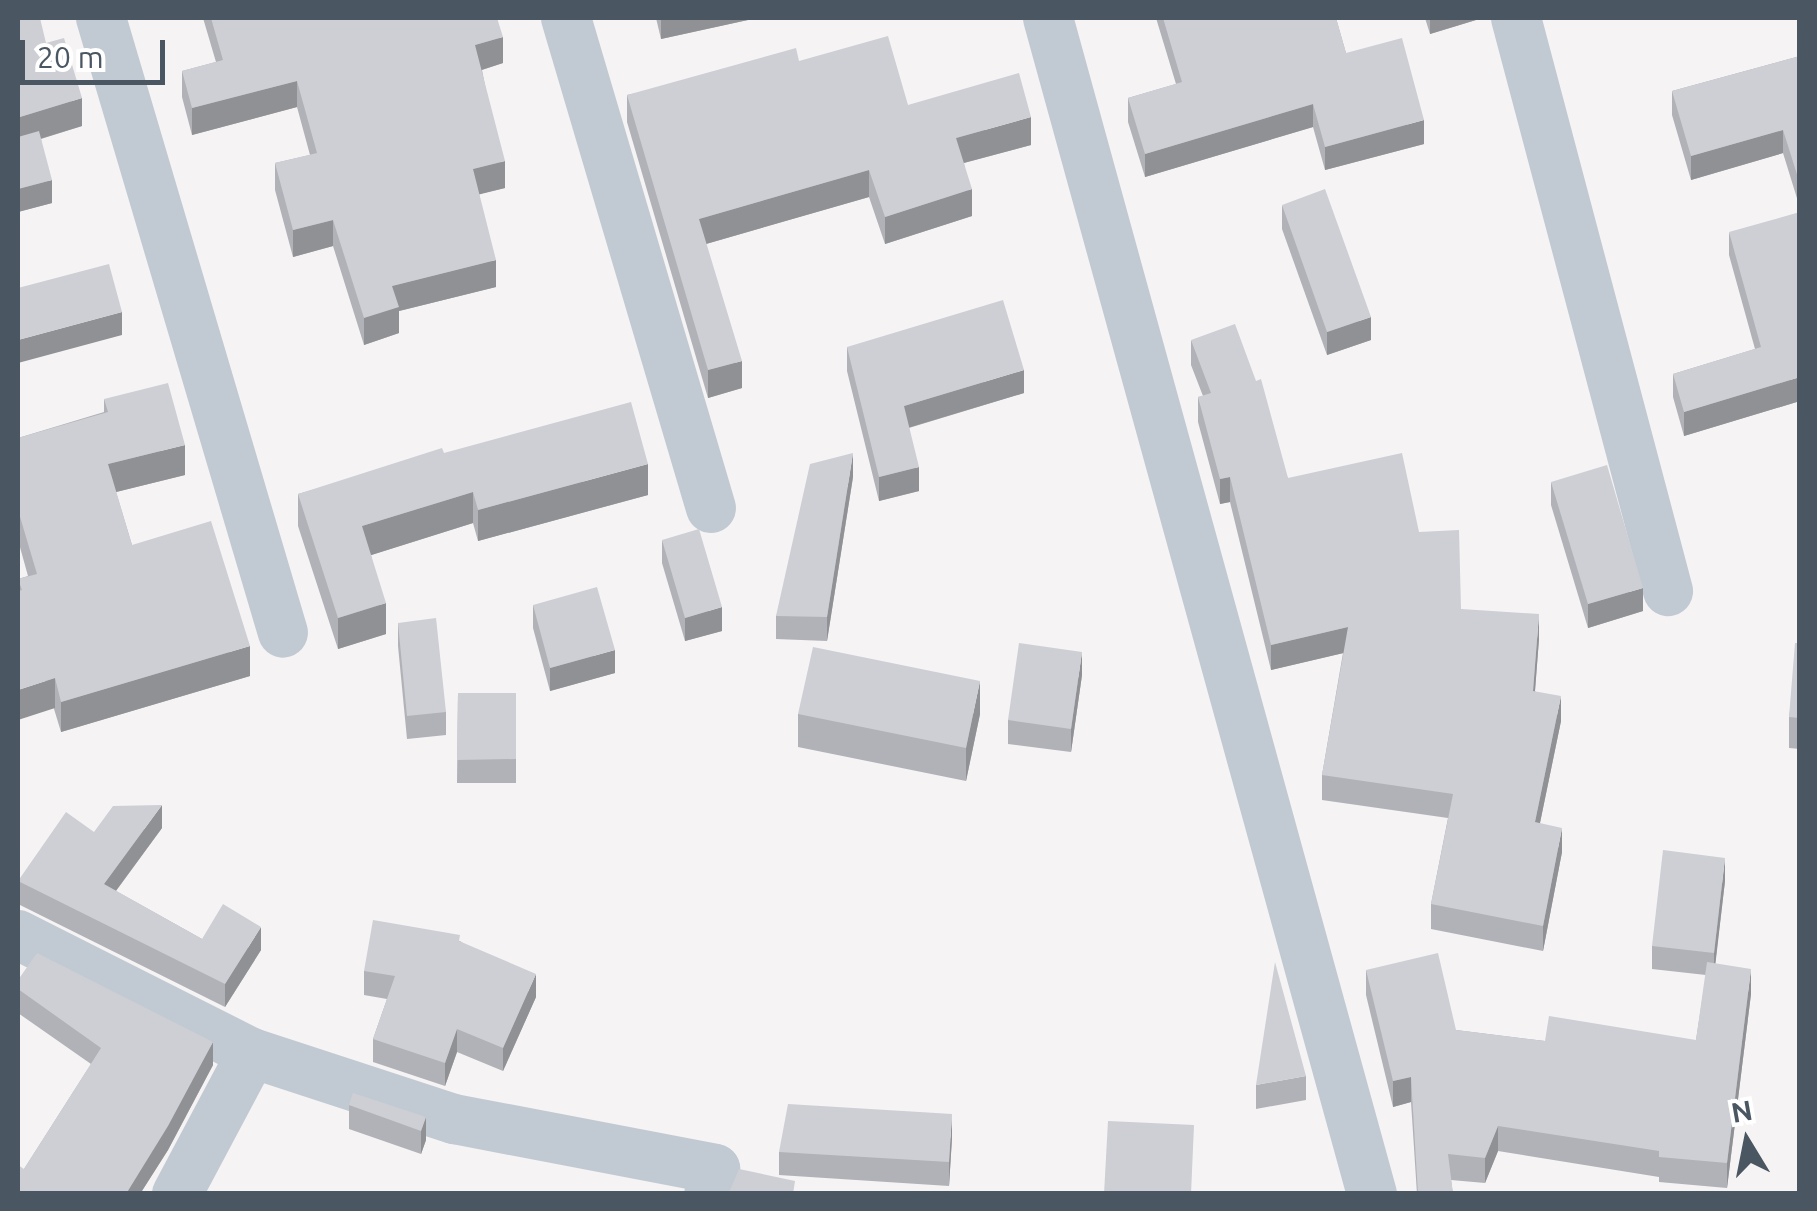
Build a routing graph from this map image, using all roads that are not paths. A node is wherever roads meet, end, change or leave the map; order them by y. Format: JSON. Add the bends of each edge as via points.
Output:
{"nodes":[{"id":1,"x":101,"y":18,"type":"edge"},
{"id":2,"x":566,"y":18,"type":"edge"},
{"id":3,"x":1048,"y":18,"type":"edge"},
{"id":4,"x":1516,"y":18,"type":"edge"},
{"id":5,"x":712,"y":508,"type":"dead end"},
{"id":6,"x":1668,"y":591,"type":"dead end"},
{"id":7,"x":283,"y":632,"type":"dead end"},
{"id":8,"x":18,"y":935,"type":"edge"},
{"id":9,"x":252,"y":1053,"type":"junction"},
{"id":10,"x":177,"y":1194,"type":"edge"},
{"id":11,"x":709,"y":1194,"type":"edge"},
{"id":12,"x":1372,"y":1194,"type":"edge"}],
"edges":[{"from":1,"to":7,"type":"street"},
{"from":2,"to":5,"type":"street"},
{"from":3,"to":12,"type":"street"},
{"from":4,"to":6,"type":"street"},
{"from":8,"to":9,"type":"street"},
{"from":9,"to":10,"type":"street"},
{"from":9,"to":11,"type":"street","via":[[454,1120],[715,1169]]}]}
